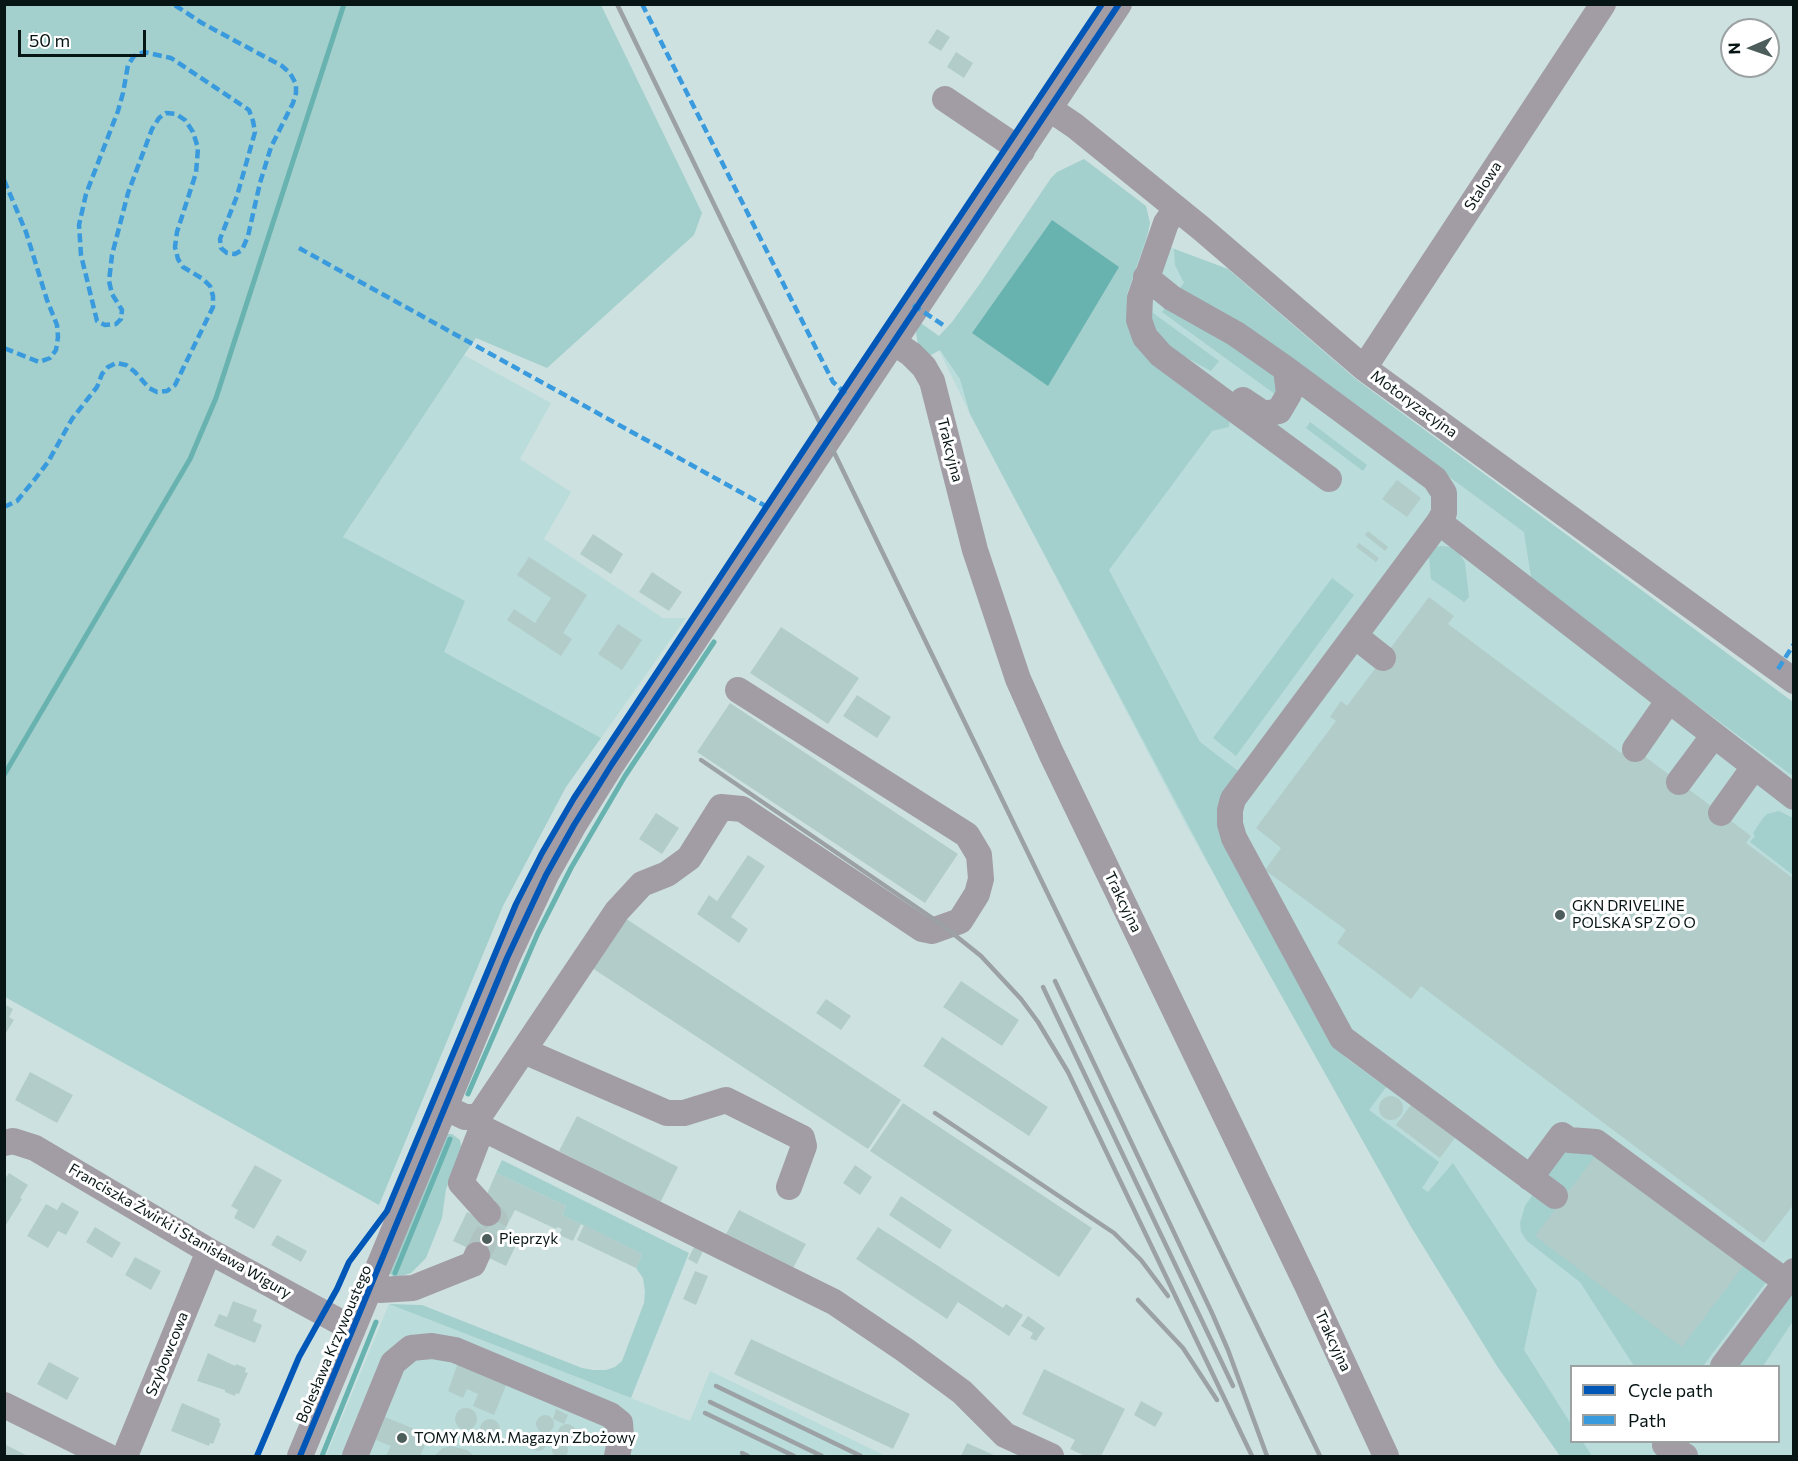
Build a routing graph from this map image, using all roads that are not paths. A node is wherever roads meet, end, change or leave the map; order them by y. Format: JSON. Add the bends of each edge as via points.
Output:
{"nodes":[{"id":1,"x":1119,"y":4,"type":"edge"},
{"id":2,"x":1603,"y":4,"type":"edge"},
{"id":3,"x":945,"y":99,"type":"dead end"},
{"id":4,"x":1050,"y":109,"type":"junction"},
{"id":5,"x":1022,"y":151,"type":"junction"},
{"id":6,"x":1176,"y":208,"type":"junction"},
{"id":7,"x":1146,"y":277,"type":"junction"},
{"id":8,"x":893,"y":342,"type":"junction"},
{"id":9,"x":1364,"y":368,"type":"junction"},
{"id":10,"x":1286,"y":369,"type":"junction"},
{"id":11,"x":1194,"y":379,"type":"junction"},
{"id":12,"x":1329,"y":478,"type":"dead end"},
{"id":13,"x":1439,"y":522,"type":"junction"},
{"id":14,"x":1355,"y":636,"type":"junction"},
{"id":15,"x":1383,"y":658,"type":"dead end"},
{"id":16,"x":1794,"y":681,"type":"edge"},
{"id":17,"x":738,"y":690,"type":"dead end"},
{"id":18,"x":1674,"y":705,"type":"junction"},
{"id":19,"x":1720,"y":740,"type":"junction"},
{"id":20,"x":1640,"y":753,"type":"dead end"},
{"id":21,"x":1760,"y":771,"type":"junction"},
{"id":22,"x":1685,"y":786,"type":"dead end"},
{"id":23,"x":1794,"y":797,"type":"edge"},
{"id":24,"x":1726,"y":818,"type":"dead end"},
{"id":25,"x":524,"y":1051,"type":"junction"},
{"id":26,"x":446,"y":1108,"type":"junction"},
{"id":27,"x":479,"y":1122,"type":"junction"},
{"id":28,"x":4,"y":1143,"type":"edge"},
{"id":29,"x":1530,"y":1178,"type":"junction"},
{"id":30,"x":789,"y":1187,"type":"dead end"},
{"id":31,"x":1555,"y":1196,"type":"dead end"},
{"id":32,"x":488,"y":1213,"type":"dead end"},
{"id":33,"x":209,"y":1251,"type":"junction"},
{"id":34,"x":477,"y":1255,"type":"tunnel mouth"},
{"id":35,"x":1790,"y":1276,"type":"edge"},
{"id":36,"x":371,"y":1287,"type":"junction"},
{"id":37,"x":353,"y":1329,"type":"junction"},
{"id":38,"x":1724,"y":1365,"type":"edge"},
{"id":39,"x":4,"y":1405,"type":"edge"},
{"id":40,"x":107,"y":1456,"type":"edge"},
{"id":41,"x":125,"y":1456,"type":"edge"},
{"id":42,"x":300,"y":1456,"type":"edge"},
{"id":43,"x":355,"y":1456,"type":"edge"},
{"id":44,"x":617,"y":1456,"type":"edge"},
{"id":45,"x":1051,"y":1456,"type":"edge"},
{"id":46,"x":1386,"y":1456,"type":"edge"}],
"edges":[{"from":1,"to":4,"type":"street","name":"Bolesława Krzywoustego"},
{"from":2,"to":9,"type":"street","name":"Stalowa"},
{"from":3,"to":5,"type":"street"},
{"from":4,"to":5,"type":"street","name":"Bolesława Krzywoustego"},
{"from":4,"to":6,"type":"street","name":"Motoryzacyjna"},
{"from":5,"to":8,"type":"street","name":"Bolesława Krzywoustego"},
{"from":6,"to":7,"type":"street"},
{"from":6,"to":9,"type":"street","name":"Motoryzacyjna"},
{"from":7,"to":10,"type":"street","via":[[1172,298],[1236,334]]},
{"from":7,"to":11,"type":"street","via":[[1138,312],[1145,337],[1161,355]]},
{"from":8,"to":26,"type":"street","name":"Bolesława Krzywoustego","via":[[574,825],[522,922]]},
{"from":8,"to":46,"type":"street","name":"Trakcyjna","via":[[917,361],[932,381],[975,550],[1018,679]]},
{"from":9,"to":16,"type":"street","name":"Motoryzacyjna"},
{"from":10,"to":11,"type":"street","via":[[1289,394],[1279,411],[1269,414],[1259,412],[1221,384]]},
{"from":10,"to":13,"type":"street","via":[[1438,483],[1444,492],[1445,506]]},
{"from":11,"to":12,"type":"street"},
{"from":13,"to":14,"type":"street"},
{"from":13,"to":18,"type":"street"},
{"from":14,"to":15,"type":"street"},
{"from":14,"to":29,"type":"street","via":[[1233,799],[1232,832],[1342,1038]]},
{"from":17,"to":25,"type":"street","via":[[967,835],[979,855],[981,879],[977,894],[960,921],[932,931],[922,929],[742,809],[721,807],[689,858],[668,874],[642,885],[618,911]]},
{"from":18,"to":19,"type":"street"},
{"from":18,"to":20,"type":"street"},
{"from":19,"to":21,"type":"street"},
{"from":19,"to":22,"type":"street"},
{"from":21,"to":23,"type":"street"},
{"from":21,"to":24,"type":"street"},
{"from":25,"to":27,"type":"street"},
{"from":25,"to":30,"type":"street","via":[[667,1113],[684,1113],[726,1100],[802,1138],[804,1146]]},
{"from":26,"to":27,"type":"street"},
{"from":26,"to":36,"type":"street","name":"Bolesława Krzywoustego"},
{"from":27,"to":32,"type":"street","via":[[461,1183]]},
{"from":27,"to":45,"type":"street","via":[[834,1302],[962,1392],[1005,1435]]},
{"from":28,"to":33,"type":"street","name":"Franciszka Żwirki i Stanisława Wigury","via":[[13,1141],[35,1148]]},
{"from":29,"to":31,"type":"street"},
{"from":29,"to":35,"type":"street","via":[[1562,1135],[1569,1140],[1596,1142]]},
{"from":33,"to":37,"type":"street","name":"Franciszka Żwirki i Stanisława Wigury"},
{"from":33,"to":41,"type":"street","name":"Szybowcowa"},
{"from":34,"to":36,"type":"street","via":[[473,1264],[414,1288]]},
{"from":35,"to":38,"type":"street"},
{"from":36,"to":37,"type":"street","name":"Bolesława Krzywoustego"},
{"from":37,"to":42,"type":"street","name":"Bolesława Krzywoustego"},
{"from":39,"to":40,"type":"street"},
{"from":43,"to":44,"type":"street","via":[[393,1363],[411,1348],[432,1346],[455,1350],[610,1414],[620,1423]]}]}
